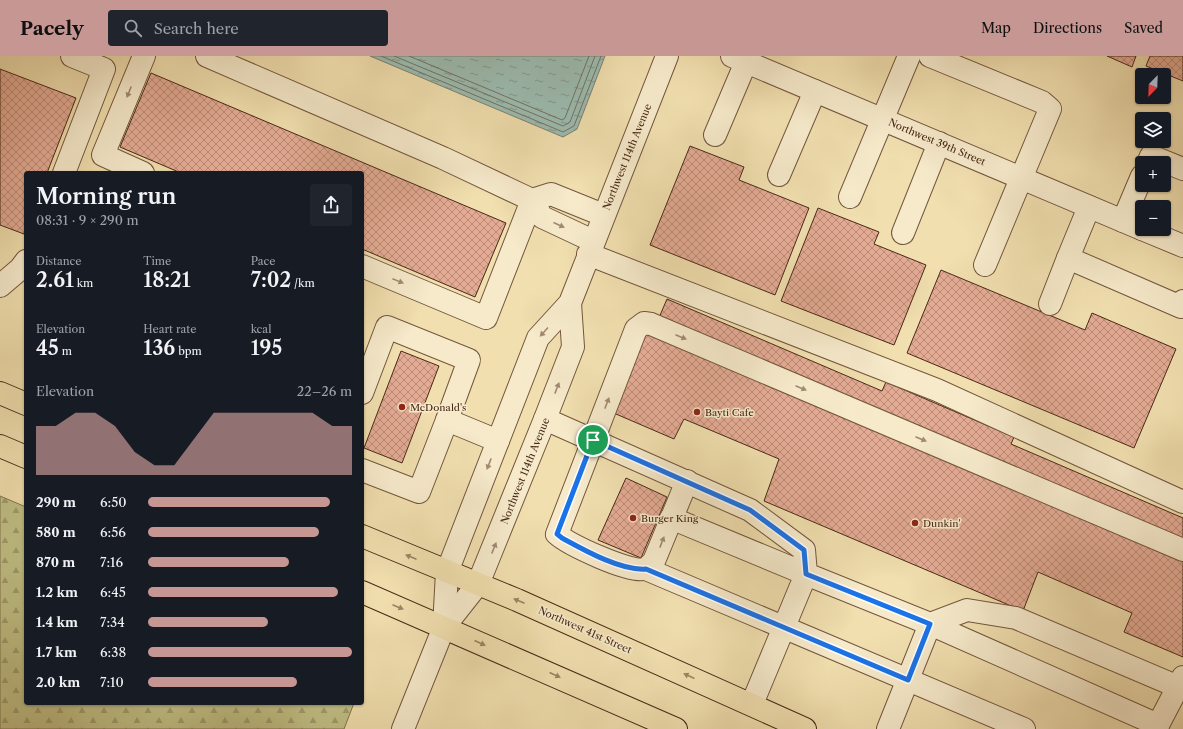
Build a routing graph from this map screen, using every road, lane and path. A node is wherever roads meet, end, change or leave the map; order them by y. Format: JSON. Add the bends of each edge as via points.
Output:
{"nodes":[{"id":1,"x":72,"y":56,"type":"edge"},
{"id":2,"x":144,"y":56,"type":"edge"},
{"id":3,"x":208,"y":56,"type":"edge"},
{"id":4,"x":667,"y":56,"type":"edge"},
{"id":5,"x":909,"y":56,"type":"edge"},
{"id":6,"x":930,"y":56,"type":"edge"},
{"id":7,"x":739,"y":59,"type":"edge"},
{"id":8,"x":815,"y":91,"type":"junction"},
{"id":9,"x":884,"y":120,"type":"junction"},
{"id":10,"x":715,"y":135,"type":"dead end"},
{"id":11,"x":939,"y":143,"type":"junction"},
{"id":12,"x":1171,"y":165,"type":"edge"},
{"id":13,"x":1183,"y":170,"type":"edge"},
{"id":14,"x":65,"y":171,"type":"edge"},
{"id":15,"x":139,"y":171,"type":"edge"},
{"id":16,"x":779,"y":175,"type":"dead end"},
{"id":17,"x":1021,"y":178,"type":"junction"},
{"id":18,"x":850,"y":197,"type":"dead end"},
{"id":19,"x":532,"y":200,"type":"junction"},
{"id":20,"x":1090,"y":206,"type":"junction"},
{"id":21,"x":603,"y":215,"type":"junction"},
{"id":22,"x":1135,"y":226,"type":"edge"},
{"id":23,"x":902,"y":233,"type":"dead end"},
{"id":24,"x":1160,"y":236,"type":"edge"},
{"id":25,"x":1183,"y":246,"type":"edge"},
{"id":26,"x":591,"y":248,"type":"junction"},
{"id":27,"x":1068,"y":258,"type":"junction"},
{"id":28,"x":24,"y":264,"type":"edge"},
{"id":29,"x":985,"y":265,"type":"dead end"},
{"id":30,"x":364,"y":267,"type":"edge"},
{"id":31,"x":0,"y":286,"type":"edge"},
{"id":32,"x":1183,"y":301,"type":"edge"},
{"id":33,"x":570,"y":303,"type":"junction"},
{"id":34,"x":1050,"y":304,"type":"dead end"},
{"id":35,"x":364,"y":388,"type":"edge"},
{"id":36,"x":0,"y":393,"type":"edge"},
{"id":37,"x":24,"y":403,"type":"edge"},
{"id":38,"x":545,"y":419,"type":"junction"},
{"id":39,"x":447,"y":420,"type":"junction"},
{"id":40,"x":593,"y":440,"type":"junction"},
{"id":41,"x":498,"y":441,"type":"junction"},
{"id":42,"x":0,"y":446,"type":"edge"},
{"id":43,"x":24,"y":456,"type":"edge"},
{"id":44,"x":364,"y":471,"type":"edge"},
{"id":45,"x":686,"y":481,"type":"junction"},
{"id":46,"x":1183,"y":502,"type":"edge"},
{"id":47,"x":671,"y":518,"type":"junction"},
{"id":48,"x":364,"y":537,"type":"edge"},
{"id":49,"x":1183,"y":550,"type":"edge"},
{"id":50,"x":646,"y":569,"type":"junction"},
{"id":51,"x":447,"y":572,"type":"junction"},
{"id":52,"x":806,"y":574,"type":"junction"},
{"id":53,"x":478,"y":584,"type":"junction"},
{"id":54,"x":364,"y":593,"type":"edge"},
{"id":55,"x":930,"y":624,"type":"junction"},
{"id":56,"x":444,"y":627,"type":"junction"},
{"id":57,"x":785,"y":627,"type":"junction"},
{"id":58,"x":908,"y":680,"type":"junction"},
{"id":59,"x":1181,"y":684,"type":"edge"},
{"id":60,"x":752,"y":704,"type":"junction"},
{"id":61,"x":1157,"y":727,"type":"edge"},
{"id":62,"x":403,"y":729,"type":"edge"},
{"id":63,"x":676,"y":729,"type":"edge"},
{"id":64,"x":805,"y":729,"type":"edge"},
{"id":65,"x":888,"y":729,"type":"edge"},
{"id":66,"x":1024,"y":729,"type":"edge"}],
"edges":[{"from":1,"to":14,"type":"street","via":[[104,69]]},
{"from":2,"to":15,"type":"street","one_way":true,"via":[[103,155]]},
{"from":3,"to":19,"type":"street","via":[[443,158]]},
{"from":4,"to":21,"type":"street","name":"Northwest 114th Avenue"},
{"from":5,"to":9,"type":"street"},
{"from":6,"to":17,"type":"street","via":[[1042,102],[1050,109]]},
{"from":7,"to":8,"type":"street","name":"Northwest 39th Street"},
{"from":7,"to":10,"type":"street"},
{"from":8,"to":9,"type":"street","name":"Northwest 39th Street"},
{"from":8,"to":16,"type":"street"},
{"from":9,"to":11,"type":"street","name":"Northwest 39th Street"},
{"from":9,"to":18,"type":"street"},
{"from":11,"to":17,"type":"street","name":"Northwest 39th Street"},
{"from":11,"to":23,"type":"street"},
{"from":12,"to":13,"type":"street"},
{"from":17,"to":20,"type":"street","name":"Northwest 39th Street"},
{"from":17,"to":29,"type":"street"},
{"from":19,"to":21,"type":"street","via":[[551,194]]},
{"from":19,"to":26,"type":"street","one_way":true,"via":[[542,217]]},
{"from":30,"to":19,"type":"street","one_way":true,"via":[[486,318]]},
{"from":20,"to":22,"type":"street","name":"Northwest 39th Street"},
{"from":20,"to":27,"type":"street"},
{"from":21,"to":26,"type":"street","name":"Northwest 114th Avenue"},
{"from":24,"to":25,"type":"street","name":"Northwest 39th Street"},
{"from":26,"to":33,"type":"street","name":"Northwest 114th Avenue"},
{"from":26,"to":46,"type":"street","via":[[937,390]]},
{"from":27,"to":32,"type":"street","via":[[1181,307]]},
{"from":27,"to":34,"type":"street"},
{"from":28,"to":31,"type":"street"},
{"from":38,"to":33,"type":"street","name":"Northwest 114th Avenue","one_way":true,"via":[[573,347]]},
{"from":33,"to":41,"type":"street","name":"Northwest 114th Avenue","one_way":true,"via":[[538,338]]},
{"from":35,"to":39,"type":"street","via":[[387,327],[469,360]]},
{"from":36,"to":37,"type":"main road"},
{"from":38,"to":40,"type":"street"},
{"from":53,"to":38,"type":"street","name":"Northwest 114th Avenue","one_way":true},
{"from":39,"to":41,"type":"street"},
{"from":39,"to":44,"type":"street","via":[[419,492]]},
{"from":40,"to":45,"type":"street"},
{"from":40,"to":49,"type":"street","one_way":true,"via":[[636,330],[644,323],[651,324]]},
{"from":40,"to":50,"type":"street","via":[[557,534],[619,565]]},
{"from":41,"to":51,"type":"street","name":"Northwest 114th Avenue","one_way":true},
{"from":42,"to":43,"type":"main road"},
{"from":45,"to":47,"type":"street"},
{"from":45,"to":52,"type":"street","via":[[750,510],[804,550]]},
{"from":50,"to":47,"type":"street","one_way":true,"via":[[654,561]]},
{"from":47,"to":52,"type":"street"},
{"from":51,"to":48,"type":"main road","name":"Northwest 41st Street","one_way":true},
{"from":50,"to":57,"type":"street"},
{"from":51,"to":53,"type":"main road","name":"Northwest 41st Street"},
{"from":51,"to":56,"type":"street","name":"Northwest 114th Avenue"},
{"from":52,"to":55,"type":"street"},
{"from":52,"to":57,"type":"street"},
{"from":53,"to":56,"type":"street","name":"Northwest 114th Avenue"},
{"from":60,"to":53,"type":"main road","name":"Northwest 41st Street","one_way":true},
{"from":54,"to":56,"type":"main road","one_way":true},
{"from":55,"to":58,"type":"street"},
{"from":55,"to":59,"type":"street","via":[[967,610],[1016,618]]},
{"from":55,"to":61,"type":"street"},
{"from":56,"to":62,"type":"street","name":"Northwest 114th Avenue"},
{"from":56,"to":63,"type":"main road","one_way":true},
{"from":57,"to":58,"type":"street"},
{"from":57,"to":60,"type":"street"},
{"from":58,"to":65,"type":"street"},
{"from":58,"to":66,"type":"street"},
{"from":59,"to":61,"type":"street"},
{"from":60,"to":64,"type":"main road","name":"Northwest 41st Street"}]}
